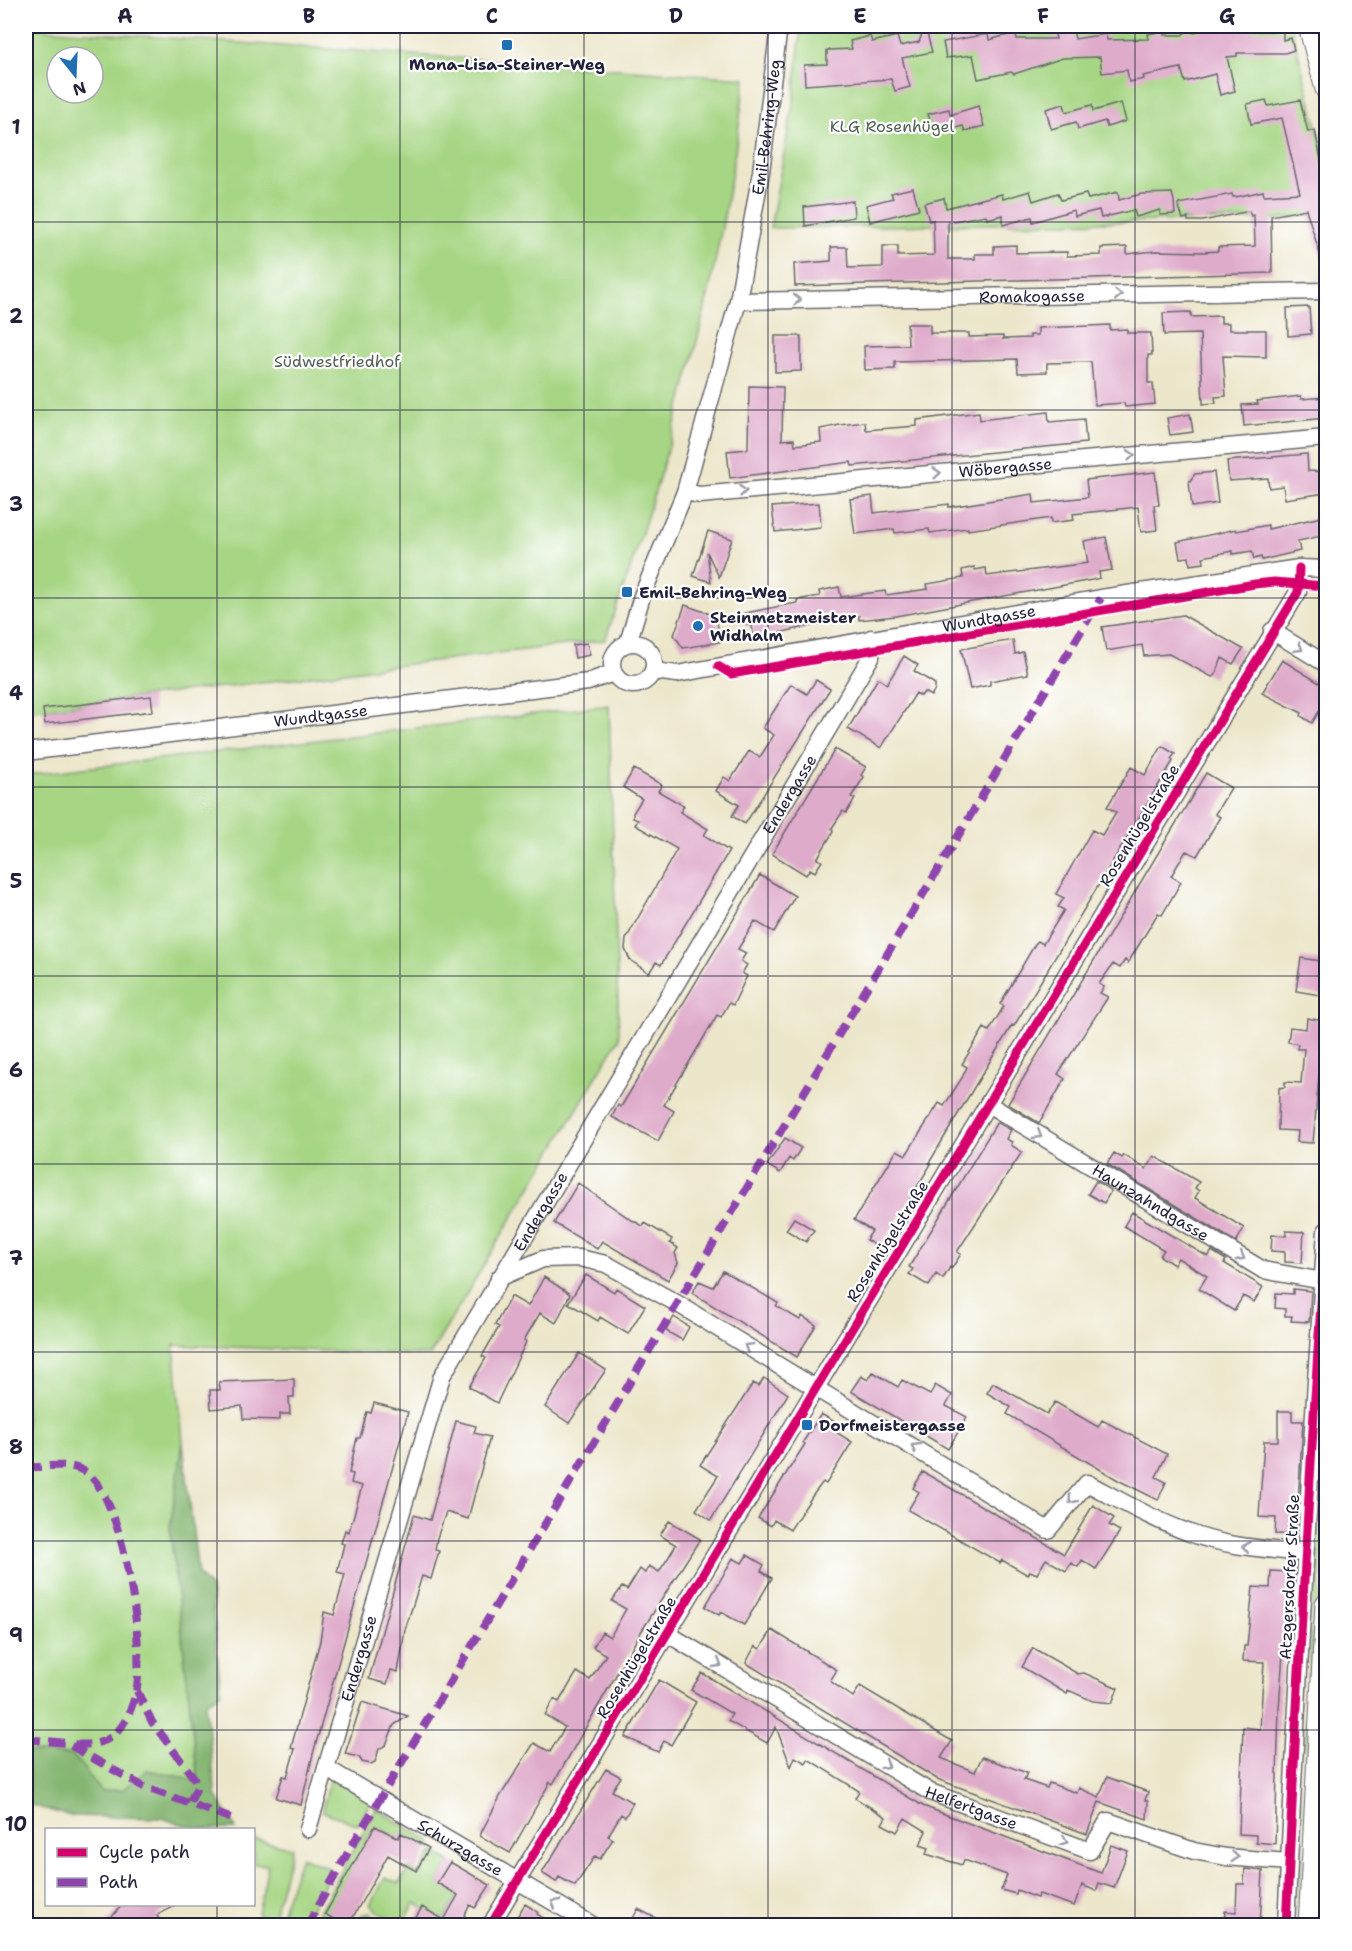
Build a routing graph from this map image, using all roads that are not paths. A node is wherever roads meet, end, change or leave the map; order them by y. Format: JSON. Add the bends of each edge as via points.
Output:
{"nodes":[{"id":1,"x":779,"y":26,"type":"edge"},
{"id":2,"x":1309,"y":26,"type":"edge"},
{"id":3,"x":1326,"y":89,"type":"edge"},
{"id":4,"x":1326,"y":291,"type":"edge"},
{"id":5,"x":738,"y":301,"type":"junction"},
{"id":6,"x":1326,"y":438,"type":"edge"},
{"id":7,"x":685,"y":492,"type":"junction"},
{"id":8,"x":1299,"y":568,"type":"junction"},
{"id":9,"x":1326,"y":569,"type":"edge"},
{"id":10,"x":1272,"y":631,"type":"junction"},
{"id":11,"x":871,"y":638,"type":"junction"},
{"id":12,"x":628,"y":643,"type":"junction"},
{"id":13,"x":1326,"y":664,"type":"edge"},
{"id":14,"x":654,"y":671,"type":"junction"},
{"id":15,"x":613,"y":673,"type":"junction"},
{"id":16,"x":26,"y":752,"type":"edge"},
{"id":17,"x":988,"y":1104,"type":"junction"},
{"id":18,"x":1326,"y":1231,"type":"edge"},
{"id":19,"x":499,"y":1278,"type":"junction"},
{"id":20,"x":1323,"y":1281,"type":"junction"},
{"id":21,"x":814,"y":1388,"type":"junction"},
{"id":22,"x":1304,"y":1553,"type":"junction"},
{"id":23,"x":1326,"y":1604,"type":"edge"},
{"id":24,"x":668,"y":1634,"type":"junction"},
{"id":25,"x":326,"y":1768,"type":"junction"},
{"id":26,"x":308,"y":1829,"type":"dead end"},
{"id":27,"x":1290,"y":1862,"type":"junction"},
{"id":28,"x":517,"y":1881,"type":"junction"},
{"id":29,"x":490,"y":1926,"type":"edge"},
{"id":30,"x":594,"y":1926,"type":"edge"},
{"id":31,"x":1286,"y":1926,"type":"edge"},
{"id":32,"x":1309,"y":1926,"type":"edge"}],
"edges":[{"from":1,"to":5,"type":"street","name":"Emil-Behring-Weg","via":[[761,172]]},
{"from":2,"to":3,"type":"main road"},
{"from":5,"to":4,"type":"street","name":"Romakogasse","one_way":true},
{"from":5,"to":7,"type":"street","name":"Emil-Behring-Weg"},
{"from":7,"to":6,"type":"street","name":"Wöbergasse","one_way":true,"via":[[700,495]]},
{"from":7,"to":12,"type":"street","name":"Emil-Behring-Weg"},
{"from":8,"to":9,"type":"street","name":"Wundtgasse"},
{"from":8,"to":10,"type":"street","name":"Rosenhügelstraße","via":[[1298,592]]},
{"from":8,"to":11,"type":"street","name":"Wundtgasse"},
{"from":10,"to":13,"type":"street","one_way":true},
{"from":10,"to":17,"type":"street","name":"Rosenhügelstraße"},
{"from":11,"to":14,"type":"street","name":"Wundtgasse","via":[[677,674]]},
{"from":11,"to":19,"type":"street","name":"Endergasse","via":[[871,657]]},
{"from":12,"to":14,"type":"street","via":[[649,650]]},
{"from":12,"to":15,"type":"street","via":[[612,658]]},
{"from":14,"to":15,"type":"street","via":[[645,683],[630,686]]},
{"from":15,"to":16,"type":"street","name":"Wundtgasse","via":[[588,682]]},
{"from":17,"to":20,"type":"street","name":"Haunzahndgasse","one_way":true,"via":[[1263,1270]]},
{"from":17,"to":21,"type":"street","name":"Rosenhügelstraße"},
{"from":18,"to":20,"type":"street","name":"Atzgersdorfer Straße"},
{"from":21,"to":19,"type":"street","one_way":true,"via":[[606,1264],[579,1258],[543,1259]]},
{"from":19,"to":25,"type":"street","name":"Endergasse","via":[[442,1376]]},
{"from":20,"to":22,"type":"street","name":"Atzgersdorfer Straße"},
{"from":22,"to":21,"type":"street","one_way":true,"via":[[1256,1548],[1192,1534],[1087,1483],[1048,1530]]},
{"from":21,"to":24,"type":"street","name":"Rosenhügelstraße"},
{"from":22,"to":27,"type":"street","name":"Atzgersdorfer Straße"},
{"from":23,"to":32,"type":"main road"},
{"from":24,"to":27,"type":"street","name":"Helfertgasse","one_way":true,"via":[[930,1791],[1090,1851],[1108,1821],[1194,1851]]},
{"from":24,"to":28,"type":"street","name":"Rosenhügelstraße"},
{"from":25,"to":26,"type":"street","name":"Endergasse"},
{"from":25,"to":28,"type":"street","name":"Schurzgasse"},
{"from":27,"to":31,"type":"street","name":"Atzgersdorfer Straße"},
{"from":28,"to":29,"type":"street","name":"Rosenhügelstraße"},
{"from":30,"to":28,"type":"street","name":"Schurzgasse","one_way":true}]}
